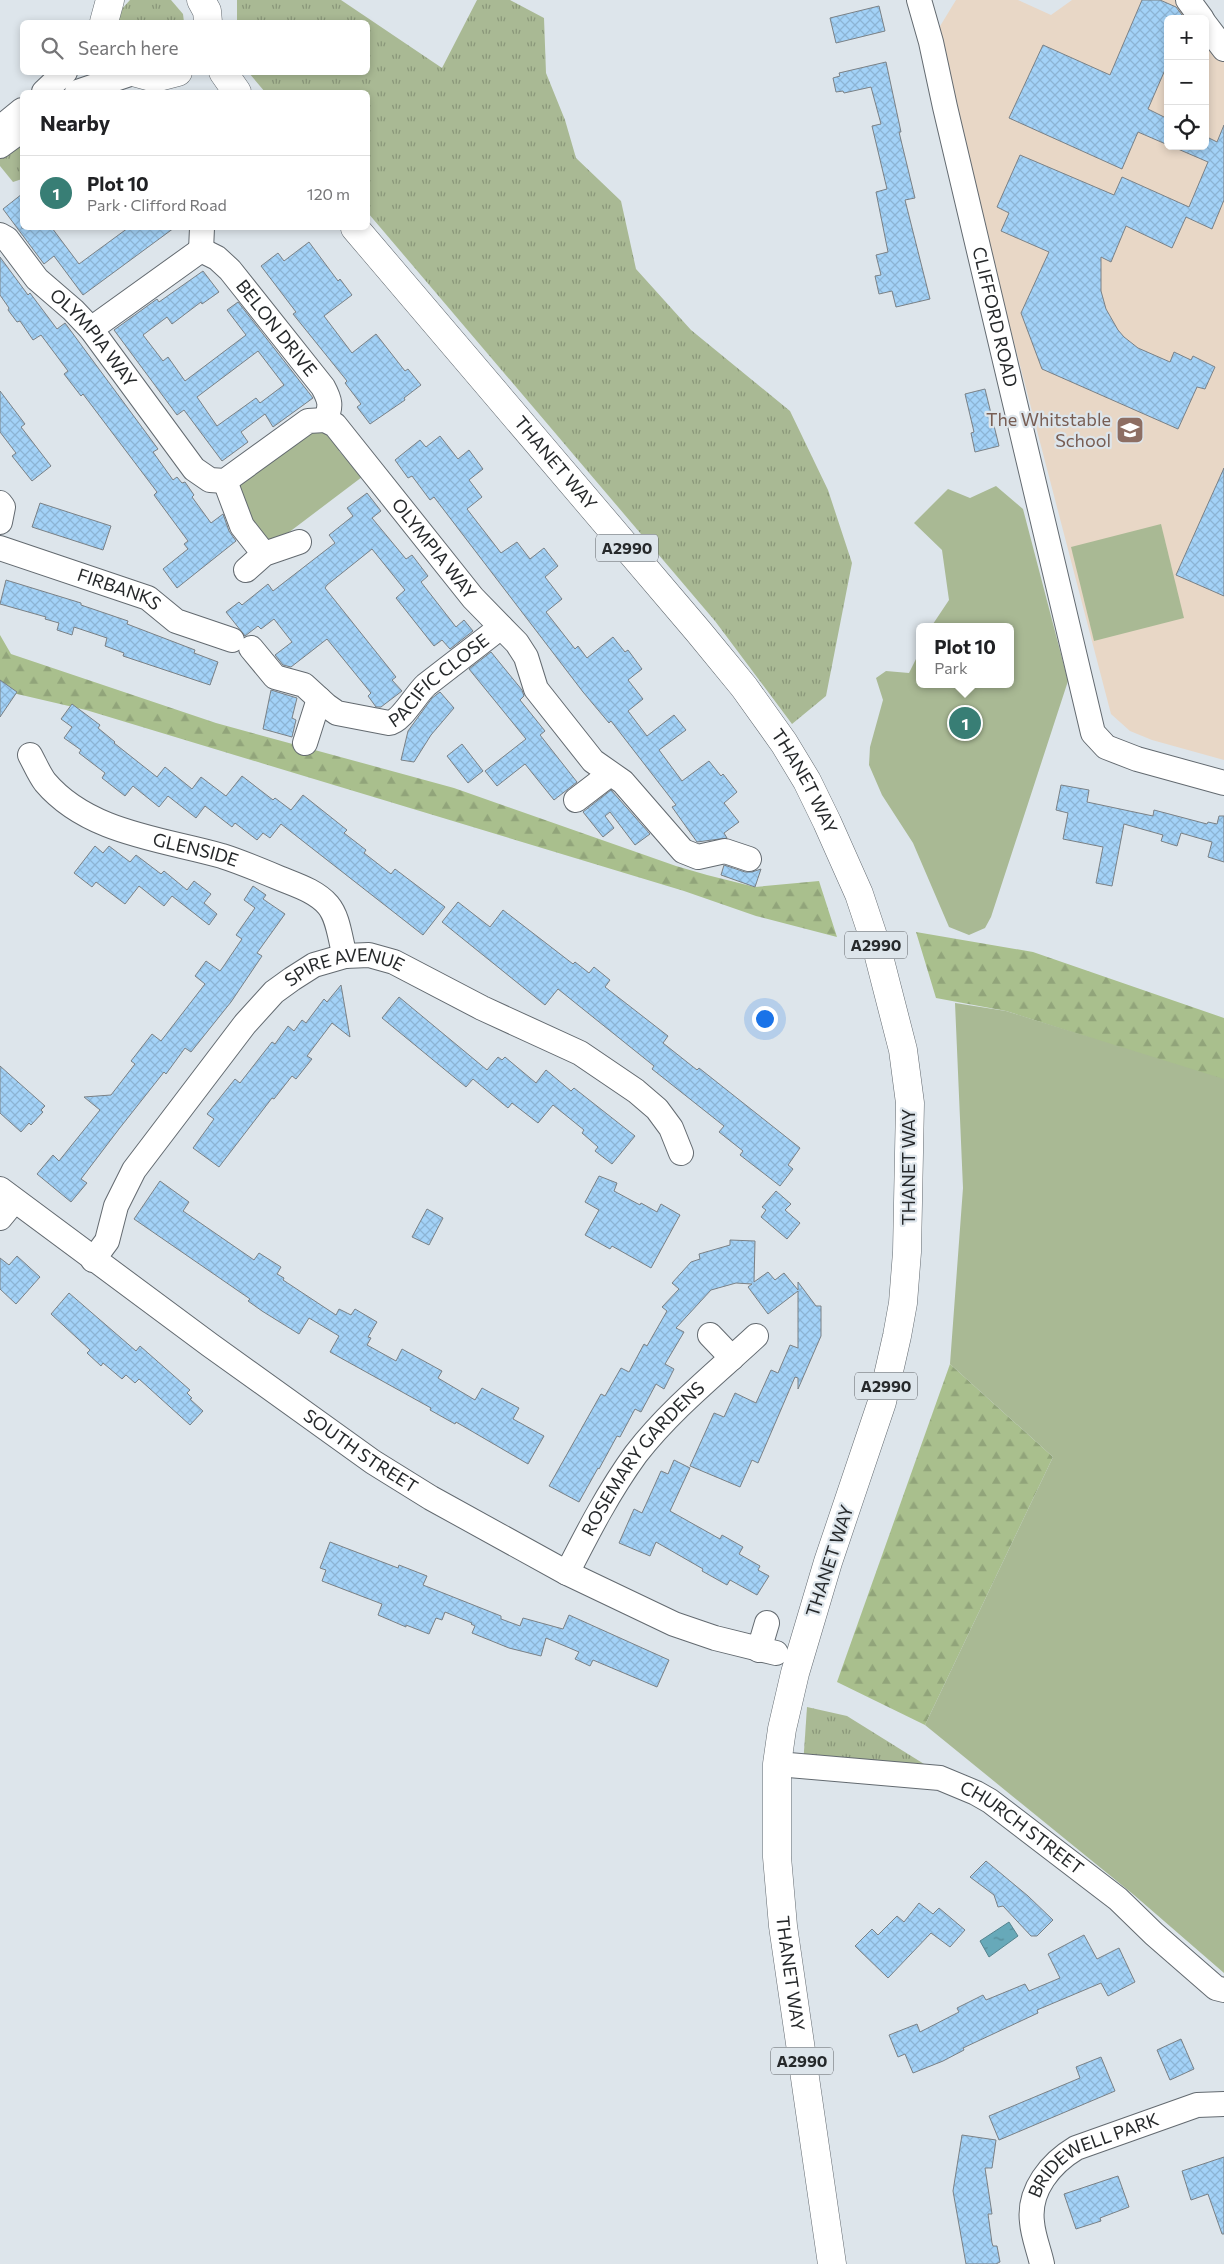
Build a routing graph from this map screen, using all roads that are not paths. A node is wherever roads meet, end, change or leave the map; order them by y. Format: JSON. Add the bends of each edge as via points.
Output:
{"nodes":[{"id":1,"x":918,"y":0,"type":"edge"},
{"id":2,"x":1188,"y":0,"type":"edge"},
{"id":3,"x":1199,"y":15,"type":"edge"},
{"id":4,"x":1209,"y":29,"type":"edge"},
{"id":5,"x":1224,"y":49,"type":"edge"},
{"id":6,"x":61,"y":75,"type":"edge"},
{"id":7,"x":146,"y":75,"type":"edge"},
{"id":8,"x":152,"y":75,"type":"edge"},
{"id":9,"x":225,"y":75,"type":"edge"},
{"id":10,"x":46,"y":90,"type":"edge"},
{"id":11,"x":85,"y":90,"type":"edge"},
{"id":12,"x":183,"y":90,"type":"edge"},
{"id":13,"x":236,"y":90,"type":"edge"},
{"id":14,"x":20,"y":112,"type":"edge"},
{"id":15,"x":0,"y":128,"type":"edge"},
{"id":16,"x":20,"y":131,"type":"edge"},
{"id":17,"x":0,"y":146,"type":"edge"},
{"id":18,"x":357,"y":230,"type":"edge"},
{"id":19,"x":0,"y":235,"type":"edge"},
{"id":20,"x":201,"y":239,"type":"edge"},
{"id":21,"x":91,"y":329,"type":"junction"},
{"id":22,"x":325,"y":420,"type":"junction"},
{"id":23,"x":225,"y":481,"type":"junction"},
{"id":24,"x":0,"y":503,"type":"edge"},
{"id":25,"x":0,"y":522,"type":"edge"},
{"id":26,"x":299,"y":542,"type":"dead end"},
{"id":27,"x":0,"y":548,"type":"edge"},
{"id":28,"x":264,"y":554,"type":"junction"},
{"id":29,"x":246,"y":570,"type":"dead end"},
{"id":30,"x":501,"y":627,"type":"junction"},
{"id":31,"x":241,"y":644,"type":"joint"},
{"id":32,"x":319,"y":699,"type":"junction"},
{"id":33,"x":305,"y":743,"type":"dead end"},
{"id":34,"x":30,"y":755,"type":"dead end"},
{"id":35,"x":610,"y":774,"type":"junction"},
{"id":36,"x":1224,"y":783,"type":"edge"},
{"id":37,"x":576,"y":800,"type":"dead end"},
{"id":38,"x":749,"y":859,"type":"dead end"},
{"id":39,"x":345,"y":956,"type":"junction"},
{"id":40,"x":681,"y":1153,"type":"dead end"},
{"id":41,"x":5,"y":1203,"type":"edge"},
{"id":42,"x":93,"y":1260,"type":"junction"},
{"id":43,"x":710,"y":1334,"type":"dead end"},
{"id":44,"x":756,"y":1336,"type":"dead end"},
{"id":45,"x":732,"y":1358,"type":"junction"},
{"id":46,"x":567,"y":1573,"type":"junction"},
{"id":47,"x":767,"y":1623,"type":"dead end"},
{"id":48,"x":777,"y":1764,"type":"junction"},
{"id":49,"x":1224,"y":1990,"type":"edge"},
{"id":50,"x":1224,"y":2104,"type":"edge"},
{"id":51,"x":832,"y":2264,"type":"edge"},
{"id":52,"x":1042,"y":2264,"type":"edge"}],
"edges":[{"from":1,"to":36,"type":"street","name":"CLIFFORD ROAD","via":[[932,42],[1093,733],[1106,747],[1137,759]]},
{"from":2,"to":3,"type":"street"},
{"from":4,"to":5,"type":"street"},
{"from":6,"to":10,"type":"street"},
{"from":7,"to":11,"type":"street"},
{"from":8,"to":12,"type":"main road"},
{"from":9,"to":13,"type":"main road"},
{"from":14,"to":15,"type":"street"},
{"from":16,"to":17,"type":"street"},
{"from":18,"to":48,"type":"main road","name":"THANET WAY","number":"A2990","via":[[744,688],[784,743],[807,781],[859,894],[890,996],[910,1102],[910,1202],[904,1303],[882,1402],[828,1562],[795,1673]]},
{"from":19,"to":21,"type":"street","name":"OLYMPIA WAY","via":[[7,239],[37,279]]},
{"from":20,"to":21,"type":"street","name":"BELON DRIVE"},
{"from":20,"to":22,"type":"street","name":"BELON DRIVE","via":[[230,270],[323,387],[331,401]]},
{"from":21,"to":23,"type":"street","name":"OLYMPIA WAY","via":[[194,469],[210,480]]},
{"from":22,"to":23,"type":"street","via":[[308,421],[296,428]]},
{"from":22,"to":30,"type":"street","name":"OLYMPIA WAY","via":[[340,430],[473,598]]},
{"from":23,"to":28,"type":"street","via":[[239,521]]},
{"from":24,"to":25,"type":"street","via":[[3,507]]},
{"from":26,"to":28,"type":"street"},
{"from":27,"to":31,"type":"street","name":"FIRBANKS","via":[[148,598],[176,621]]},
{"from":28,"to":29,"type":"street"},
{"from":30,"to":32,"type":"street","name":"PACIFIC CLOSE","via":[[426,684],[395,722],[377,722],[337,713]]},
{"from":30,"to":35,"type":"street","name":"OLYMPIA WAY","via":[[522,651],[536,689],[593,761]]},
{"from":31,"to":32,"type":"street","name":"PACIFIC CLOSE","via":[[275,677],[304,685]]},
{"from":32,"to":33,"type":"street"},
{"from":34,"to":39,"type":"street","name":"GLENSIDE","via":[[45,782],[87,814],[174,846],[222,856],[310,891],[328,904],[333,912]]},
{"from":35,"to":37,"type":"street"},
{"from":35,"to":38,"type":"street","name":"OLYMPIA WAY","via":[[623,782],[683,851],[698,857],[725,851]]},
{"from":39,"to":40,"type":"street","name":"SPIRE AVENUE","via":[[369,955],[394,962],[482,1008],[580,1053],[636,1091],[656,1109],[671,1128]]},
{"from":39,"to":42,"type":"street","name":"SPIRE AVENUE","via":[[314,965],[274,992],[254,1013],[134,1170],[116,1206],[107,1241]]},
{"from":41,"to":42,"type":"street","name":"SOUTH STREET"},
{"from":42,"to":46,"type":"street","name":"SOUTH STREET","via":[[374,1462],[438,1502]]},
{"from":43,"to":45,"type":"street"},
{"from":44,"to":45,"type":"street","name":"ROSEMARY GARDENS"},
{"from":45,"to":46,"type":"street","name":"ROSEMARY GARDENS","via":[[666,1420],[637,1453],[606,1500]]},
{"from":46,"to":47,"type":"street","name":"SOUTH STREET","via":[[674,1624],[768,1651]]},
{"from":48,"to":49,"type":"street","name":"CHURCH STREET","via":[[940,1778],[976,1793],[1118,1899],[1216,1988]]},
{"from":48,"to":51,"type":"main road","name":"THANET WAY","number":"A2990","via":[[777,1857],[782,1926]]},
{"from":50,"to":52,"type":"street","name":"BRIDEWELL PARK","via":[[1196,2105],[1065,2154],[1046,2174],[1032,2209]]}]}
